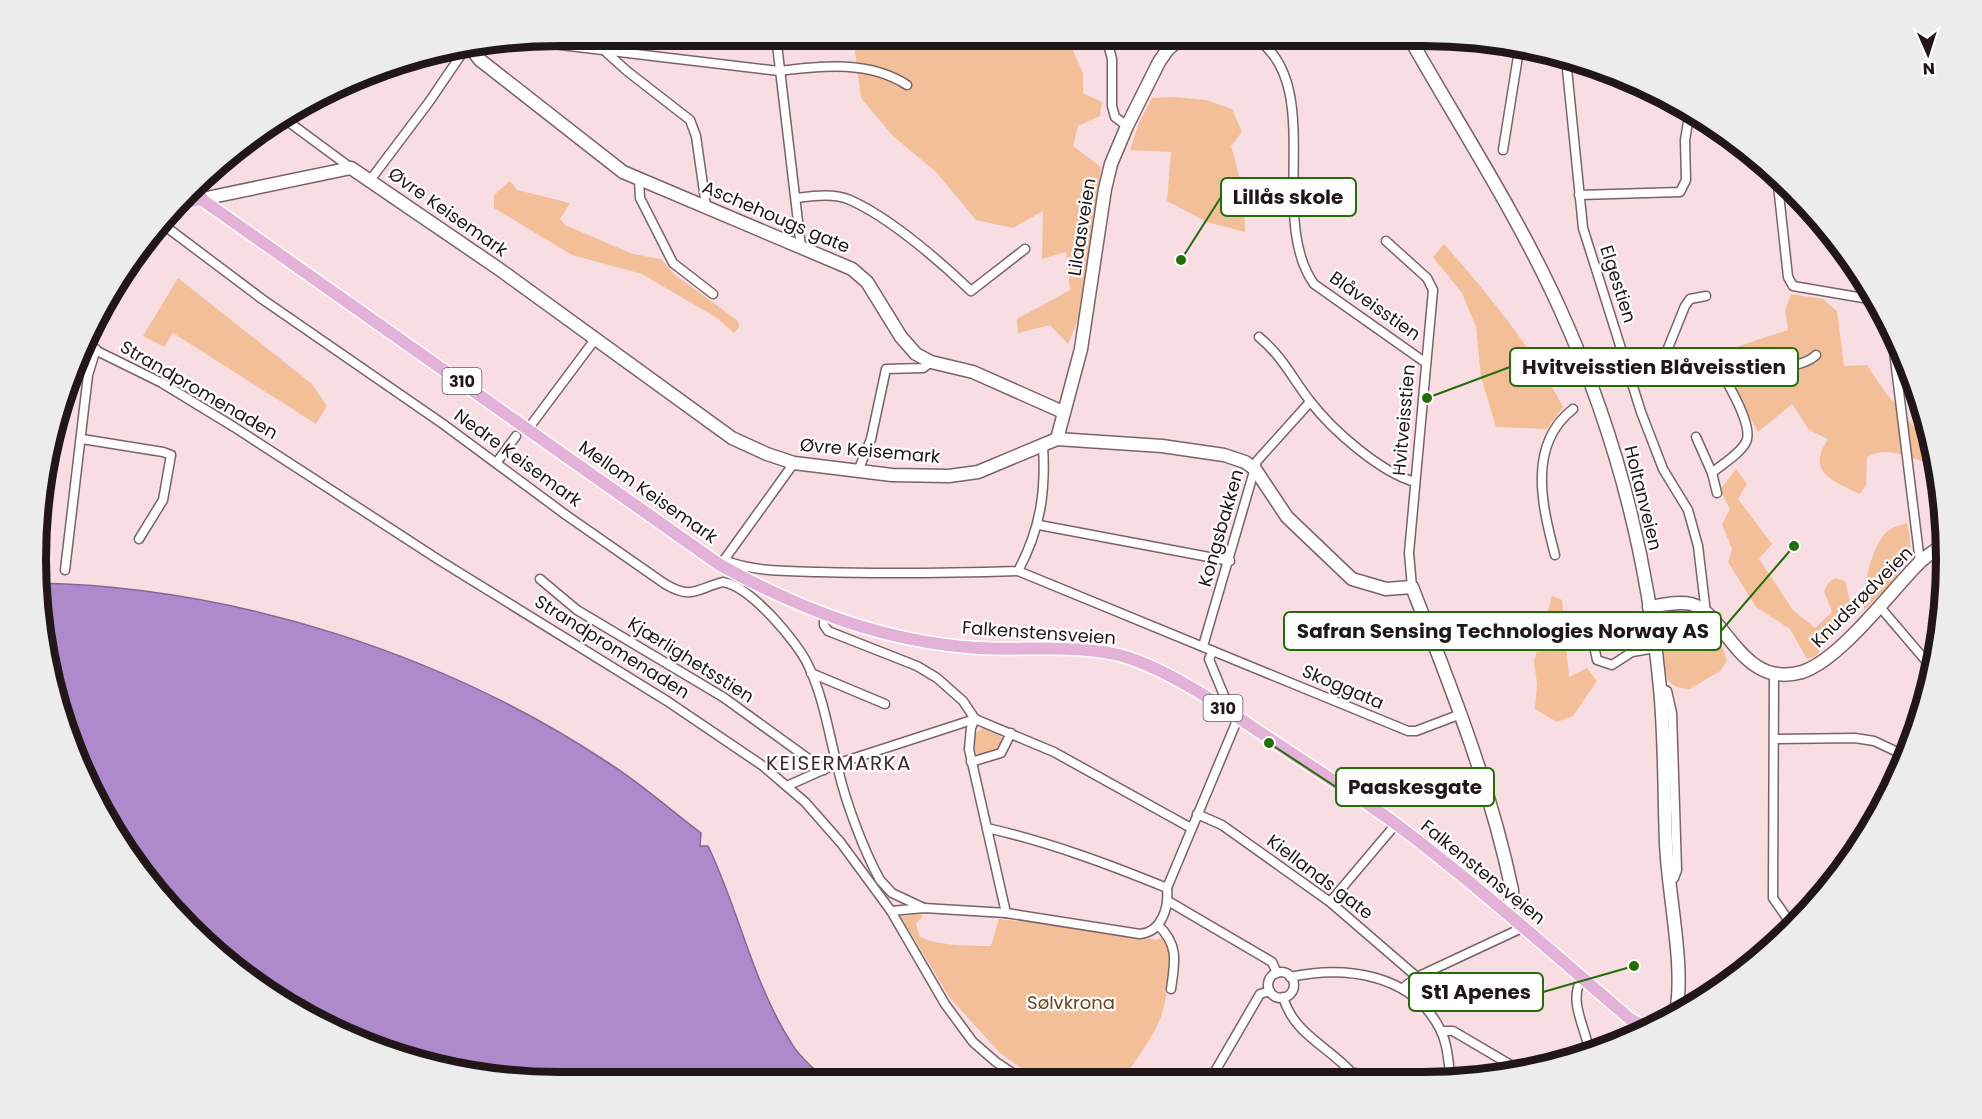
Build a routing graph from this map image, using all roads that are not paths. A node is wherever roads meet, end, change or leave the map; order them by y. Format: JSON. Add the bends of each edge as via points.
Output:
{"nodes":[{"id":1,"x":563,"y":46,"type":"edge"},
{"id":2,"x":777,"y":46,"type":"edge"},
{"id":3,"x":1109,"y":46,"type":"edge"},
{"id":4,"x":1172,"y":46,"type":"edge"},
{"id":5,"x":1266,"y":46,"type":"edge"},
{"id":6,"x":1414,"y":46,"type":"edge"},
{"id":7,"x":607,"y":52,"type":"junction"},
{"id":8,"x":475,"y":54,"type":"edge"},
{"id":9,"x":1518,"y":55,"type":"edge"},
{"id":10,"x":460,"y":56,"type":"edge"},
{"id":11,"x":1567,"y":68,"type":"edge"},
{"id":12,"x":779,"y":71,"type":"junction"},
{"id":13,"x":907,"y":85,"type":"dead end"},
{"id":14,"x":1688,"y":121,"type":"edge"},
{"id":15,"x":290,"y":123,"type":"edge"},
{"id":16,"x":1127,"y":126,"type":"junction"},
{"id":17,"x":1503,"y":150,"type":"dead end"},
{"id":18,"x":351,"y":168,"type":"junction"},
{"id":19,"x":371,"y":179,"type":"junction"},
{"id":20,"x":639,"y":180,"type":"junction"},
{"id":21,"x":1779,"y":191,"type":"edge"},
{"id":22,"x":1579,"y":195,"type":"junction"},
{"id":23,"x":198,"y":196,"type":"edge"},
{"id":24,"x":796,"y":198,"type":"junction"},
{"id":25,"x":706,"y":206,"type":"junction"},
{"id":26,"x":168,"y":228,"type":"edge"},
{"id":27,"x":1386,"y":241,"type":"dead end"},
{"id":28,"x":801,"y":248,"type":"junction"},
{"id":29,"x":1025,"y":249,"type":"dead end"},
{"id":30,"x":713,"y":294,"type":"dead end"},
{"id":31,"x":1706,"y":296,"type":"dead end"},
{"id":32,"x":1864,"y":298,"type":"edge"},
{"id":33,"x":1259,"y":337,"type":"dead end"},
{"id":34,"x":596,"y":338,"type":"junction"},
{"id":35,"x":92,"y":348,"type":"edge"},
{"id":36,"x":92,"y":350,"type":"edge"},
{"id":37,"x":1816,"y":355,"type":"dead end"},
{"id":38,"x":931,"y":362,"type":"junction"},
{"id":39,"x":1426,"y":363,"type":"junction"},
{"id":40,"x":1896,"y":364,"type":"edge"},
{"id":41,"x":1628,"y":368,"type":"junction"},
{"id":42,"x":1660,"y":368,"type":"junction"},
{"id":43,"x":1720,"y":369,"type":"junction"},
{"id":44,"x":1310,"y":402,"type":"junction"},
{"id":45,"x":1573,"y":409,"type":"dead end"},
{"id":46,"x":1063,"y":412,"type":"junction"},
{"id":47,"x":528,"y":429,"type":"junction"},
{"id":48,"x":516,"y":436,"type":"dead end"},
{"id":49,"x":1696,"y":437,"type":"dead end"},
{"id":50,"x":82,"y":439,"type":"junction"},
{"id":51,"x":1058,"y":440,"type":"junction"},
{"id":52,"x":1044,"y":446,"type":"junction"},
{"id":53,"x":497,"y":462,"type":"junction"},
{"id":54,"x":794,"y":463,"type":"junction"},
{"id":55,"x":1255,"y":469,"type":"junction"},
{"id":56,"x":858,"y":471,"type":"junction"},
{"id":57,"x":1712,"y":473,"type":"junction"},
{"id":58,"x":1415,"y":482,"type":"junction"},
{"id":59,"x":1717,"y":493,"type":"dead end"},
{"id":60,"x":1039,"y":525,"type":"junction"},
{"id":61,"x":139,"y":539,"type":"dead end"},
{"id":62,"x":1935,"y":550,"type":"edge"},
{"id":63,"x":1555,"y":555,"type":"dead end"},
{"id":64,"x":1230,"y":561,"type":"junction"},
{"id":65,"x":1920,"y":562,"type":"junction"},
{"id":66,"x":722,"y":563,"type":"junction"},
{"id":67,"x":65,"y":570,"type":"dead end"},
{"id":68,"x":1018,"y":571,"type":"junction"},
{"id":69,"x":540,"y":579,"type":"dead end"},
{"id":70,"x":1412,"y":587,"type":"junction"},
{"id":71,"x":1649,"y":607,"type":"junction"},
{"id":72,"x":1880,"y":607,"type":"junction"},
{"id":73,"x":1706,"y":613,"type":"junction"},
{"id":74,"x":824,"y":616,"type":"junction"},
{"id":75,"x":1588,"y":618,"type":"dead end"},
{"id":76,"x":1203,"y":646,"type":"junction"},
{"id":77,"x":1655,"y":648,"type":"junction"},
{"id":78,"x":1213,"y":651,"type":"junction"},
{"id":79,"x":1926,"y":661,"type":"edge"},
{"id":80,"x":811,"y":673,"type":"junction"},
{"id":81,"x":1774,"y":673,"type":"junction"},
{"id":82,"x":885,"y":704,"type":"dead end"},
{"id":83,"x":1220,"y":707,"type":"junction"},
{"id":84,"x":1461,"y":714,"type":"junction"},
{"id":85,"x":1238,"y":718,"type":"junction"},
{"id":86,"x":975,"y":719,"type":"junction"},
{"id":87,"x":1011,"y":734,"type":"junction"},
{"id":88,"x":1774,"y":739,"type":"junction"},
{"id":89,"x":1897,"y":752,"type":"edge"},
{"id":90,"x":971,"y":762,"type":"junction"},
{"id":91,"x":836,"y":764,"type":"junction"},
{"id":92,"x":824,"y":770,"type":"junction"},
{"id":93,"x":787,"y":786,"type":"junction"},
{"id":94,"x":1197,"y":814,"type":"junction"},
{"id":95,"x":1396,"y":825,"type":"junction"},
{"id":96,"x":987,"y":828,"type":"junction"},
{"id":97,"x":1191,"y":828,"type":"junction"},
{"id":98,"x":1167,"y":888,"type":"junction"},
{"id":99,"x":1168,"y":901,"type":"junction"},
{"id":100,"x":1330,"y":902,"type":"junction"},
{"id":101,"x":924,"y":908,"type":"junction"},
{"id":102,"x":891,"y":911,"type":"junction"},
{"id":103,"x":1504,"y":911,"type":"junction"},
{"id":104,"x":1006,"y":913,"type":"junction"},
{"id":105,"x":1788,"y":919,"type":"edge"},
{"id":106,"x":1158,"y":925,"type":"junction"},
{"id":107,"x":1524,"y":927,"type":"junction"},
{"id":108,"x":1278,"y":973,"type":"junction"},
{"id":109,"x":1290,"y":976,"type":"junction"},
{"id":110,"x":1417,"y":976,"type":"junction"},
{"id":111,"x":1582,"y":978,"type":"junction"},
{"id":112,"x":1403,"y":988,"type":"junction"},
{"id":113,"x":1171,"y":989,"type":"dead end"},
{"id":114,"x":1269,"y":991,"type":"junction"},
{"id":115,"x":1283,"y":997,"type":"junction"},
{"id":116,"x":1676,"y":1005,"type":"edge"},
{"id":117,"x":1640,"y":1024,"type":"edge"},
{"id":118,"x":1441,"y":1031,"type":"junction"},
{"id":119,"x":1587,"y":1045,"type":"edge"},
{"id":120,"x":1511,"y":1065,"type":"edge"},
{"id":121,"x":1449,"y":1071,"type":"edge"},
{"id":122,"x":1011,"y":1072,"type":"edge"},
{"id":123,"x":1215,"y":1072,"type":"edge"},
{"id":124,"x":1346,"y":1072,"type":"edge"}],
"edges":[{"from":1,"to":7,"type":"street"},
{"from":2,"to":12,"type":"street"},
{"from":3,"to":16,"type":"street","via":[[1112,106],[1115,117]]},
{"from":4,"to":16,"type":"main road","name":"Lilaasveien"},
{"from":5,"to":39,"type":"street","name":"Blåveisstien","via":[[1288,81],[1298,238],[1304,269],[1314,284]]},
{"from":6,"to":71,"type":"main road","name":"Holtanveien","via":[[1511,213],[1581,358],[1618,469]]},
{"from":7,"to":12,"type":"street"},
{"from":7,"to":25,"type":"street","via":[[690,120]]},
{"from":8,"to":20,"type":"main road","name":"Aschehougs gate","via":[[623,172]]},
{"from":9,"to":17,"type":"street"},
{"from":10,"to":19,"type":"street"},
{"from":11,"to":22,"type":"street","name":"Elgestien"},
{"from":12,"to":13,"type":"street","via":[[819,66],[874,69]]},
{"from":12,"to":24,"type":"street"},
{"from":14,"to":22,"type":"street","via":[[1686,180],[1680,192]]},
{"from":15,"to":18,"type":"street"},
{"from":16,"to":46,"type":"main road","name":"Lilaasveien","via":[[1105,189],[1081,349]]},
{"from":18,"to":19,"type":"main road","name":"Øvre Keisemark"},
{"from":18,"to":23,"type":"main road"},
{"from":19,"to":34,"type":"main road","name":"Øvre Keisemark"},
{"from":20,"to":25,"type":"main road","name":"Aschehougs gate"},
{"from":20,"to":30,"type":"street","via":[[640,198],[673,263]]},
{"from":21,"to":32,"type":"street","via":[[1788,277],[1793,286]]},
{"from":22,"to":41,"type":"street","name":"Elgestien","via":[[1583,228]]},
{"from":23,"to":47,"type":"main road","name":"Mellom Keisemark","number":"310"},
{"from":24,"to":28,"type":"street"},
{"from":24,"to":29,"type":"street","via":[[850,200],[894,227],[971,291]]},
{"from":25,"to":28,"type":"main road","name":"Aschehougs gate"},
{"from":26,"to":53,"type":"street","name":"Nedre Keisemark","via":[[317,339]]},
{"from":27,"to":39,"type":"street","name":"Hvitveisstien","via":[[1427,278],[1433,290]]},
{"from":28,"to":38,"type":"main road","name":"Aschehougs gate","via":[[858,274],[872,289],[909,348]]},
{"from":31,"to":42,"type":"street","via":[[1690,299],[1684,306]]},
{"from":33,"to":44,"type":"street","via":[[1278,353]]},
{"from":34,"to":47,"type":"street"},
{"from":34,"to":54,"type":"main road","name":"Øvre Keisemark","via":[[732,438]]},
{"from":35,"to":93,"type":"street","name":"Strandpromenaden","via":[[162,383],[564,635],[763,766]]},
{"from":36,"to":50,"type":"street"},
{"from":37,"to":43,"type":"street","via":[[1810,362],[1793,365]]},
{"from":38,"to":46,"type":"main road","name":"Aschehougs gate","via":[[973,372]]},
{"from":38,"to":56,"type":"street","via":[[923,368],[886,369],[871,439]]},
{"from":39,"to":58,"type":"street","name":"Hvitveisstien"},
{"from":40,"to":65,"type":"street"},
{"from":41,"to":42,"type":"street"},
{"from":41,"to":73,"type":"street","name":"Elgestien","via":[[1663,469],[1688,510],[1698,546]]},
{"from":42,"to":43,"type":"street"},
{"from":43,"to":57,"type":"street","via":[[1746,420],[1748,434],[1744,445]]},
{"from":44,"to":55,"type":"street","name":"Kongsbakken","via":[[1262,454]]},
{"from":44,"to":58,"type":"street","via":[[1364,452],[1401,478]]},
{"from":45,"to":63,"type":"street","via":[[1548,441],[1544,456],[1542,506]]},
{"from":46,"to":51,"type":"main road","name":"Lilaasveien"},
{"from":47,"to":66,"type":"main road","name":"Mellom Keisemark","number":"310"},
{"from":48,"to":53,"type":"street"},
{"from":49,"to":57,"type":"street"},
{"from":50,"to":61,"type":"street","via":[[171,456],[165,494]]},
{"from":50,"to":67,"type":"street"},
{"from":51,"to":52,"type":"main road","name":"Øvre Keisemark"},
{"from":51,"to":55,"type":"main road","name":"Øvre Keisemark","via":[[1224,454]]},
{"from":52,"to":56,"type":"main road","name":"Øvre Keisemark","via":[[965,475]]},
{"from":52,"to":60,"type":"street"},
{"from":53,"to":80,"type":"street","name":"Nedre Keisemark","via":[[681,594],[692,594],[723,582],[748,593],[765,609]]},
{"from":54,"to":56,"type":"main road","name":"Øvre Keisemark"},
{"from":54,"to":66,"type":"street"},
{"from":55,"to":64,"type":"street","name":"Kongsbakken"},
{"from":55,"to":70,"type":"main road","via":[[1287,518],[1352,579],[1386,589]]},
{"from":57,"to":59,"type":"street"},
{"from":58,"to":70,"type":"street","name":"Hvitveisstien","via":[[1409,561]]},
{"from":60,"to":64,"type":"street"},
{"from":60,"to":68,"type":"street"},
{"from":62,"to":65,"type":"main road","name":"Knudsrødveien"},
{"from":64,"to":76,"type":"street","name":"Kongsbakken"},
{"from":65,"to":72,"type":"main road","name":"Knudsrødveien"},
{"from":66,"to":68,"type":"street","name":"Mellom Keisemark","via":[[791,571],[911,575]]},
{"from":66,"to":74,"type":"main road","name":"Falkenstensveien","number":"310"},
{"from":68,"to":76,"type":"street","name":"Skoggata"},
{"from":69,"to":92,"type":"street","name":"Kjærlighetsstien","via":[[577,610],[723,698]]},
{"from":70,"to":84,"type":"main road"},
{"from":71,"to":73,"type":"main road","via":[[1691,604]]},
{"from":71,"to":77,"type":"main road","name":"Holtanveien"},
{"from":72,"to":79,"type":"street"},
{"from":72,"to":81,"type":"main road","name":"Knudsrødveien","via":[[1820,663],[1800,672]]},
{"from":73,"to":81,"type":"main road","via":[[1736,649],[1757,666]]},
{"from":74,"to":83,"type":"main road","name":"Falkenstensveien","number":"310","via":[[920,641],[979,648],[1076,650],[1126,657],[1148,665]]},
{"from":74,"to":86,"type":"street","via":[[828,630],[937,678],[963,701]]},
{"from":75,"to":77,"type":"street","via":[[1597,660],[1612,665],[1632,652]]},
{"from":76,"to":78,"type":"street","name":"Skoggata"},
{"from":77,"to":116,"type":"main road","name":"Holtanveien","via":[[1668,879],[1678,978]]},
{"from":78,"to":83,"type":"street","via":[[1209,659],[1225,698]]},
{"from":78,"to":84,"type":"street","name":"Skoggata","via":[[1408,731]]},
{"from":80,"to":82,"type":"street"},
{"from":80,"to":91,"type":"street","name":"Nedre Keisemark"},
{"from":81,"to":88,"type":"street"},
{"from":83,"to":85,"type":"main road","name":"Falkenstensveien","number":"310"},
{"from":84,"to":103,"type":"main road","via":[[1507,864],[1512,899]]},
{"from":85,"to":94,"type":"street"},
{"from":85,"to":95,"type":"main road","name":"Falkenstensveien","number":"310"},
{"from":86,"to":87,"type":"street"},
{"from":86,"to":90,"type":"street","via":[[969,736]]},
{"from":86,"to":91,"type":"street"},
{"from":87,"to":90,"type":"street","via":[[1001,753]]},
{"from":87,"to":97,"type":"street","via":[[1054,752]]},
{"from":88,"to":89,"type":"street","via":[[1854,738],[1874,741]]},
{"from":88,"to":105,"type":"street","via":[[1773,898]]},
{"from":90,"to":96,"type":"street"},
{"from":91,"to":92,"type":"street"},
{"from":91,"to":101,"type":"street","name":"Nedre Keisemark","via":[[880,880],[892,893]]},
{"from":92,"to":93,"type":"street"},
{"from":93,"to":102,"type":"street","name":"Strandpromenaden","via":[[841,843]]},
{"from":94,"to":97,"type":"street"},
{"from":94,"to":100,"type":"street","name":"Kiellands gate","via":[[1222,825]]},
{"from":95,"to":100,"type":"street"},
{"from":95,"to":103,"type":"main road","name":"Falkenstensveien","number":"310"},
{"from":96,"to":98,"type":"street","via":[[1062,848]]},
{"from":96,"to":104,"type":"street"},
{"from":97,"to":98,"type":"street"},
{"from":98,"to":99,"type":"street"},
{"from":99,"to":106,"type":"street"},
{"from":99,"to":108,"type":"street","via":[[1272,962]]},
{"from":100,"to":110,"type":"street","name":"Kiellands gate"},
{"from":101,"to":102,"type":"street"},
{"from":101,"to":104,"type":"street"},
{"from":102,"to":122,"type":"street","name":"Strandpromenaden","via":[[945,1004],[973,1042]]},
{"from":103,"to":107,"type":"main road","name":"Falkenstensveien","number":"310"},
{"from":104,"to":106,"type":"street","via":[[1140,934],[1151,933]]},
{"from":106,"to":113,"type":"street","via":[[1170,936],[1174,948]]},
{"from":107,"to":110,"type":"street"},
{"from":107,"to":111,"type":"main road","name":"Falkenstensveien","number":"310"},
{"from":108,"to":109,"type":"street"},
{"from":108,"to":114,"type":"street","via":[[1269,980]]},
{"from":109,"to":112,"type":"street","via":[[1352,973]]},
{"from":109,"to":115,"type":"street","via":[[1292,991]]},
{"from":110,"to":112,"type":"street"},
{"from":111,"to":117,"type":"main road","name":"Falkenstensveien","number":"310"},
{"from":111,"to":119,"type":"street","via":[[1577,986],[1576,1004]]},
{"from":112,"to":118,"type":"street"},
{"from":114,"to":115,"type":"street"},
{"from":114,"to":123,"type":"street","via":[[1260,994]]},
{"from":115,"to":124,"type":"street","via":[[1300,1028]]},
{"from":118,"to":120,"type":"street","via":[[1453,1031]]},
{"from":118,"to":121,"type":"street"}]}
